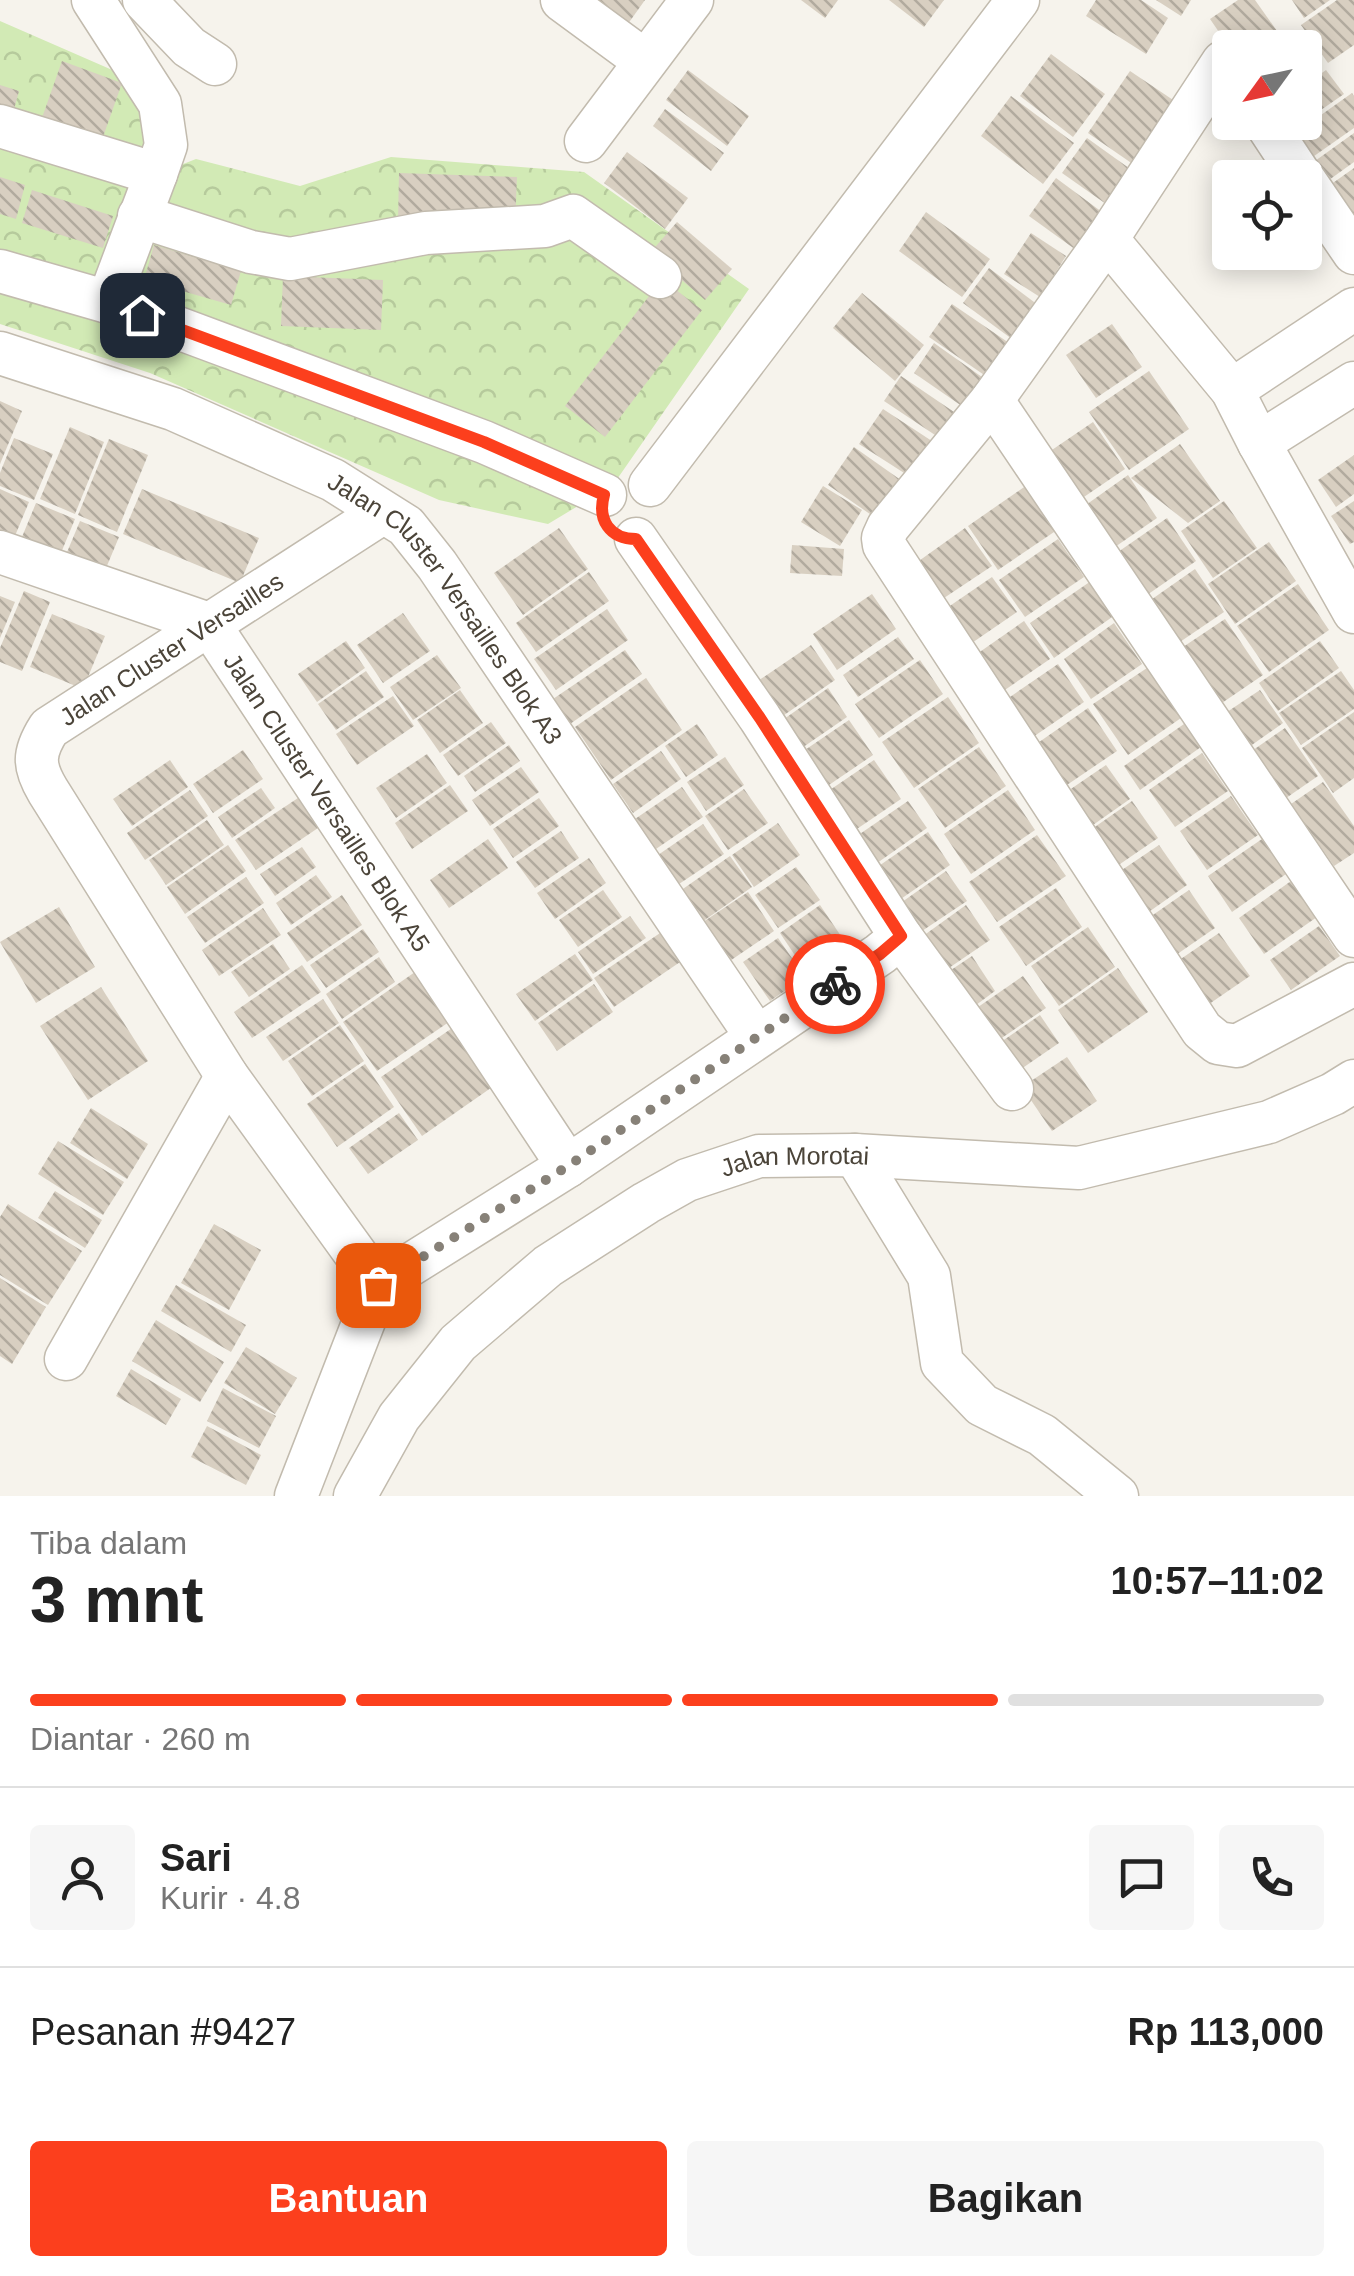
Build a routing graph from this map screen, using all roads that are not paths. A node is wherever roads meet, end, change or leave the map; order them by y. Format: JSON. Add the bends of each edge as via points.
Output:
{"nodes":[{"id":1,"x":93,"y":0,"type":"edge"},
{"id":2,"x":144,"y":0,"type":"edge"},
{"id":3,"x":562,"y":0,"type":"edge"},
{"id":4,"x":692,"y":0,"type":"edge"},
{"id":5,"x":1018,"y":0,"type":"edge"},
{"id":6,"x":644,"y":61,"type":"junction"},
{"id":7,"x":216,"y":64,"type":"dead end"},
{"id":8,"x":1212,"y":72,"type":"edge"},
{"id":9,"x":0,"y":126,"type":"edge"},
{"id":10,"x":586,"y":141,"type":"dead end"},
{"id":11,"x":156,"y":174,"type":"junction"},
{"id":12,"x":1322,"y":206,"type":"edge"},
{"id":13,"x":138,"y":216,"type":"junction"},
{"id":14,"x":1107,"y":239,"type":"junction"},
{"id":15,"x":1354,"y":253,"type":"edge"},
{"id":16,"x":0,"y":271,"type":"edge"},
{"id":17,"x":660,"y":276,"type":"dead end"},
{"id":18,"x":108,"y":302,"type":"junction"},
{"id":19,"x":1354,"y":309,"type":"edge"},
{"id":20,"x":0,"y":353,"type":"edge"},
{"id":21,"x":1354,"y":383,"type":"edge"},
{"id":22,"x":1232,"y":390,"type":"junction"},
{"id":23,"x":992,"y":400,"type":"junction"},
{"id":24,"x":1259,"y":443,"type":"junction"},
{"id":25,"x":650,"y":485,"type":"junction"},
{"id":26,"x":604,"y":495,"type":"junction"},
{"id":27,"x":382,"y":513,"type":"junction"},
{"id":28,"x":636,"y":539,"type":"junction"},
{"id":29,"x":0,"y":552,"type":"edge"},
{"id":30,"x":1354,"y":612,"type":"edge"},
{"id":31,"x":209,"y":624,"type":"junction"},
{"id":32,"x":901,"y":936,"type":"junction"},
{"id":33,"x":1354,"y":936,"type":"edge"},
{"id":34,"x":1354,"y":984,"type":"edge"},
{"id":35,"x":756,"y":1036,"type":"junction"},
{"id":36,"x":227,"y":1076,"type":"junction"},
{"id":37,"x":1354,"y":1081,"type":"edge"},
{"id":38,"x":1012,"y":1089,"type":"dead end"},
{"id":39,"x":855,"y":1155,"type":"junction"},
{"id":40,"x":568,"y":1166,"type":"junction"},
{"id":41,"x":378,"y":1285,"type":"junction"},
{"id":42,"x":66,"y":1359,"type":"dead end"},
{"id":43,"x":296,"y":1496,"type":"edge"},
{"id":44,"x":354,"y":1496,"type":"edge"},
{"id":45,"x":1117,"y":1496,"type":"edge"}],
"edges":[{"from":1,"to":11,"type":"street","via":[[160,104],[166,145]]},
{"from":2,"to":7,"type":"street","via":[[189,47]]},
{"from":3,"to":6,"type":"street"},
{"from":4,"to":6,"type":"street"},
{"from":5,"to":25,"type":"street"},
{"from":6,"to":10,"type":"street"},
{"from":8,"to":14,"type":"street"},
{"from":9,"to":11,"type":"street"},
{"from":11,"to":13,"type":"street"},
{"from":12,"to":15,"type":"street"},
{"from":13,"to":17,"type":"street","via":[[290,259],[426,233],[545,226],[573,216]]},
{"from":13,"to":18,"type":"street"},
{"from":14,"to":22,"type":"street"},
{"from":14,"to":23,"type":"street"},
{"from":16,"to":18,"type":"street"},
{"from":18,"to":26,"type":"street","via":[[484,442]]},
{"from":19,"to":22,"type":"street"},
{"from":20,"to":27,"type":"street","name":"Jalan Cluster Versailles Blok A3","via":[[173,410],[332,480]]},
{"from":21,"to":24,"type":"street"},
{"from":22,"to":24,"type":"street"},
{"from":23,"to":33,"type":"street"},
{"from":23,"to":34,"type":"street","via":[[888,527],[884,545],[1202,1030],[1218,1043],[1237,1046]]},
{"from":24,"to":30,"type":"street"},
{"from":25,"to":26,"type":"street","via":[[625,479]]},
{"from":25,"to":28,"type":"street","via":[[661,516]]},
{"from":26,"to":28,"type":"street","via":[[607,526]]},
{"from":27,"to":31,"type":"street","name":"Jalan Cluster Versailles"},
{"from":27,"to":35,"type":"street","name":"Jalan Cluster Versailles Blok A3","via":[[406,526],[437,565]]},
{"from":28,"to":32,"type":"street"},
{"from":29,"to":31,"type":"street"},
{"from":31,"to":36,"type":"street","name":"Jalan Cluster Versailles","via":[[48,728],[36,762],[40,779]]},
{"from":31,"to":40,"type":"street","name":"Jalan Cluster Versailles Blok A5"},
{"from":32,"to":35,"type":"street"},
{"from":32,"to":38,"type":"street"},
{"from":35,"to":40,"type":"street"},
{"from":36,"to":41,"type":"street","name":"Jalan Cluster Versailles"},
{"from":36,"to":42,"type":"street"},
{"from":37,"to":39,"type":"street","name":"Jalan Morotai","via":[[1270,1122],[1079,1168]]},
{"from":39,"to":44,"type":"street","name":"Jalan Morotai","via":[[758,1156],[687,1180],[548,1266],[458,1342],[399,1417]]},
{"from":39,"to":45,"type":"street","via":[[930,1276],[942,1363],[982,1405],[1042,1435]]},
{"from":40,"to":41,"type":"street"},
{"from":41,"to":43,"type":"street"}]}
